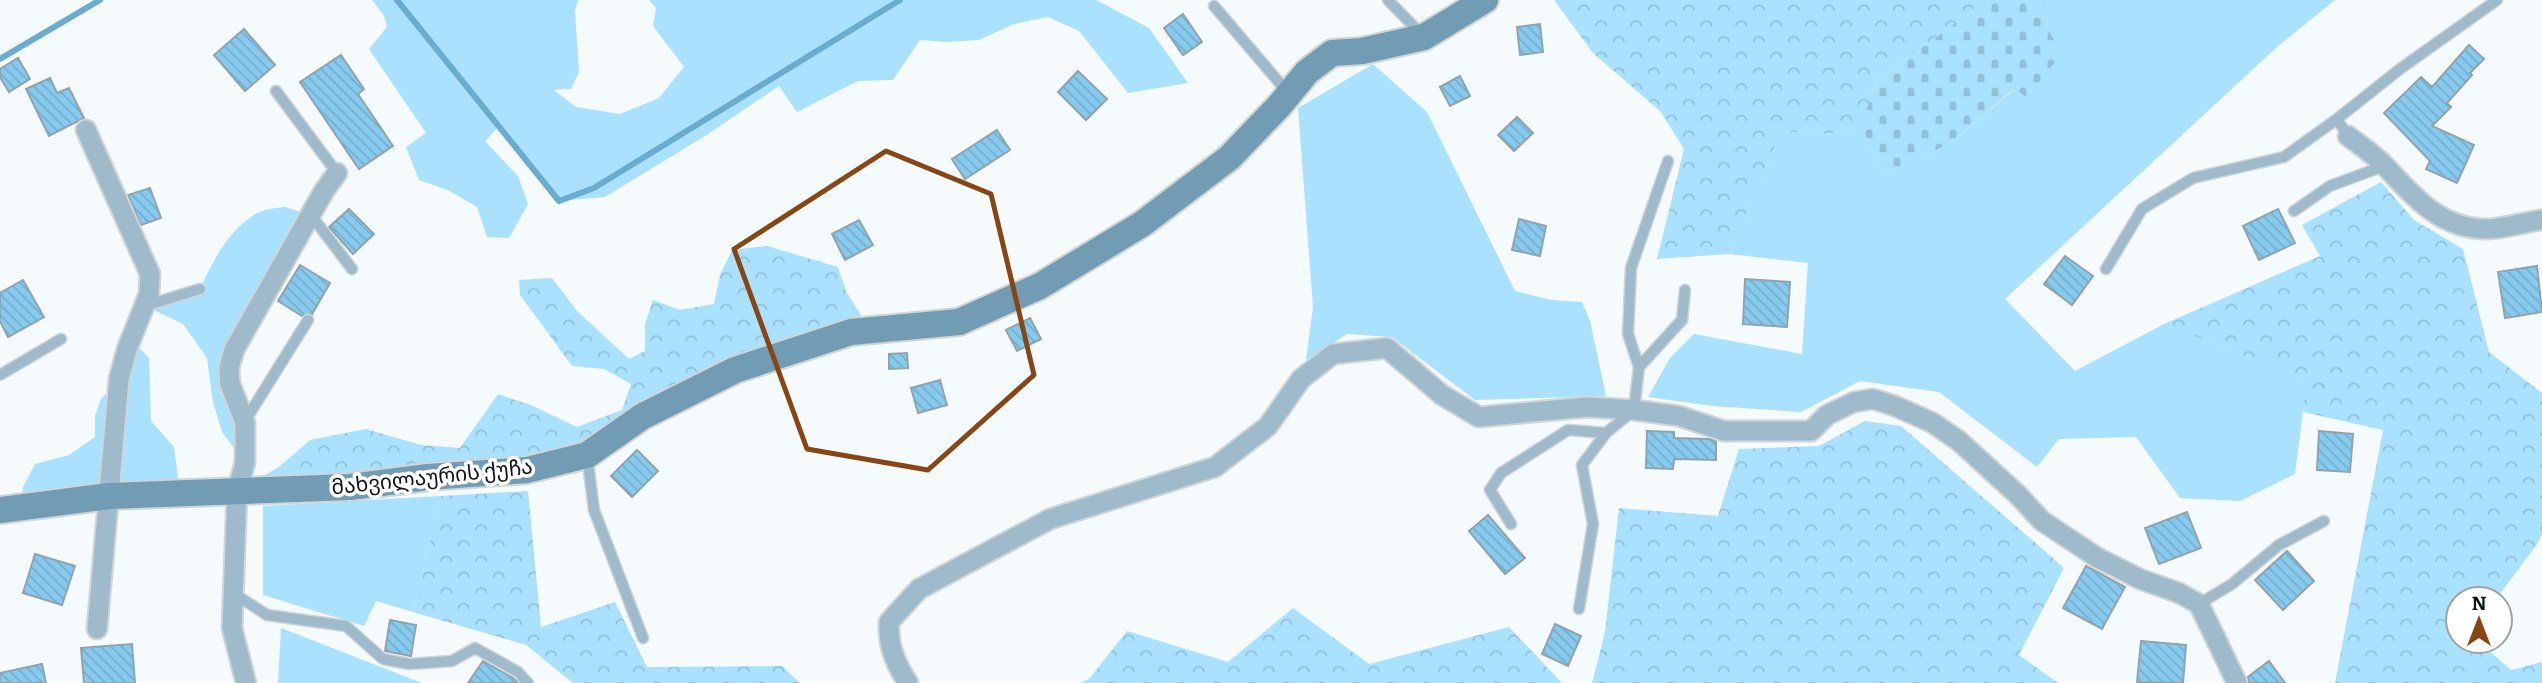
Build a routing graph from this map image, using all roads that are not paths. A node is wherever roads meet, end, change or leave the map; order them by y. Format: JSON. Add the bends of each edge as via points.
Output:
{"nodes":[{"id":1,"x":1388,"y":0,"type":"edge"},
{"id":2,"x":1485,"y":0,"type":"edge"},
{"id":3,"x":2497,"y":0,"type":"edge"},
{"id":4,"x":1397,"y":5,"type":"edge"},
{"id":5,"x":1214,"y":6,"type":"dead end"},
{"id":6,"x":1424,"y":37,"type":"junction"},
{"id":7,"x":276,"y":91,"type":"dead end"},
{"id":8,"x":1289,"y":94,"type":"junction"},
{"id":9,"x":2337,"y":119,"type":"junction"},
{"id":10,"x":86,"y":130,"type":"dead end"},
{"id":11,"x":2348,"y":136,"type":"joint"},
{"id":12,"x":1668,"y":161,"type":"dead end"},
{"id":13,"x":2385,"y":166,"type":"junction"},
{"id":14,"x":337,"y":173,"type":"joint"},
{"id":15,"x":2294,"y":211,"type":"dead end"},
{"id":16,"x":310,"y":215,"type":"junction"},
{"id":17,"x":2542,"y":220,"type":"edge"},
{"id":18,"x":2106,"y":268,"type":"dead end"},
{"id":19,"x":352,"y":270,"type":"dead end"},
{"id":20,"x":200,"y":289,"type":"dead end"},
{"id":21,"x":1685,"y":290,"type":"dead end"},
{"id":22,"x":145,"y":306,"type":"junction"},
{"id":23,"x":308,"y":320,"type":"dead end"},
{"id":24,"x":61,"y":339,"type":"dead end"},
{"id":25,"x":1639,"y":367,"type":"junction"},
{"id":26,"x":0,"y":375,"type":"edge"},
{"id":27,"x":1634,"y":410,"type":"junction"},
{"id":28,"x":244,"y":422,"type":"junction"},
{"id":29,"x":1606,"y":433,"type":"junction"},
{"id":30,"x":587,"y":455,"type":"junction"},
{"id":31,"x":237,"y":491,"type":"junction"},
{"id":32,"x":109,"y":496,"type":"junction"},
{"id":33,"x":0,"y":510,"type":"edge"},
{"id":34,"x":2324,"y":521,"type":"dead end"},
{"id":35,"x":1511,"y":524,"type":"dead end"},
{"id":36,"x":233,"y":593,"type":"junction"},
{"id":37,"x":2199,"y":604,"type":"junction"},
{"id":38,"x":1579,"y":609,"type":"dead end"},
{"id":39,"x":97,"y":629,"type":"dead end"},
{"id":40,"x":643,"y":638,"type":"dead end"},
{"id":41,"x":246,"y":683,"type":"edge"},
{"id":42,"x":528,"y":683,"type":"edge"},
{"id":43,"x":908,"y":683,"type":"edge"},
{"id":44,"x":2237,"y":683,"type":"edge"}],
"edges":[{"from":1,"to":4,"type":"lane"},
{"from":2,"to":6,"type":"street","name":"მახვილაურის ქუჩა"},
{"from":3,"to":9,"type":"lane"},
{"from":4,"to":6,"type":"lane"},
{"from":5,"to":8,"type":"lane"},
{"from":6,"to":8,"type":"street","name":"მახვილაურის ქუჩა","via":[[1332,53],[1307,72]]},
{"from":7,"to":14,"type":"lane"},
{"from":8,"to":30,"type":"street","name":"მახვილაურის ქუჩა","via":[[1228,158],[1142,224],[1041,286],[959,322],[851,332],[735,370],[643,416]]},
{"from":9,"to":11,"type":"lane"},
{"from":9,"to":18,"type":"lane","via":[[2284,157],[2193,178],[2142,209]]},
{"from":10,"to":22,"type":"street","via":[[147,265]]},
{"from":11,"to":13,"type":"street"},
{"from":12,"to":25,"type":"lane","via":[[1632,268],[1628,334]]},
{"from":13,"to":15,"type":"lane","via":[[2330,186]]},
{"from":13,"to":17,"type":"street","via":[[2425,208],[2450,223],[2484,229]]},
{"from":14,"to":16,"type":"street"},
{"from":16,"to":19,"type":"lane"},
{"from":16,"to":28,"type":"street","via":[[234,350],[230,384]]},
{"from":20,"to":22,"type":"lane"},
{"from":21,"to":25,"type":"lane","via":[[1682,320]]},
{"from":22,"to":32,"type":"street","via":[[119,379]]},
{"from":23,"to":28,"type":"lane"},
{"from":24,"to":26,"type":"lane"},
{"from":25,"to":27,"type":"lane"},
{"from":27,"to":29,"type":"lane"},
{"from":27,"to":37,"type":"street","via":[[1679,416],[1724,431],[1780,432],[1811,431],[1827,415],[1854,402],[1873,399],[1895,406],[1959,441],[2042,521],[2098,558]]},
{"from":27,"to":43,"type":"street","via":[[1587,407],[1479,417],[1442,395],[1387,348],[1333,355],[1301,379],[1268,426],[1215,467],[1050,519],[919,589],[889,622],[888,641]]},
{"from":28,"to":31,"type":"street","via":[[245,463]]},
{"from":29,"to":35,"type":"lane","via":[[1568,430],[1501,473],[1490,490]]},
{"from":29,"to":38,"type":"lane","via":[[1582,465],[1593,524]]},
{"from":30,"to":31,"type":"street","name":"მახვილაურის ქუჩა","via":[[527,470],[350,487]]},
{"from":30,"to":40,"type":"lane","via":[[594,510]]},
{"from":31,"to":32,"type":"street","name":"მახვილაურის ქუჩა"},
{"from":31,"to":36,"type":"street"},
{"from":32,"to":33,"type":"street","name":"მახვილაურის ქუჩა"},
{"from":32,"to":39,"type":"street"},
{"from":34,"to":37,"type":"lane","via":[[2279,545]]},
{"from":36,"to":41,"type":"street","via":[[232,628]]},
{"from":36,"to":42,"type":"lane","via":[[267,615],[346,626],[383,659],[409,664],[452,661],[475,648],[518,672]]},
{"from":37,"to":44,"type":"street"}]}
